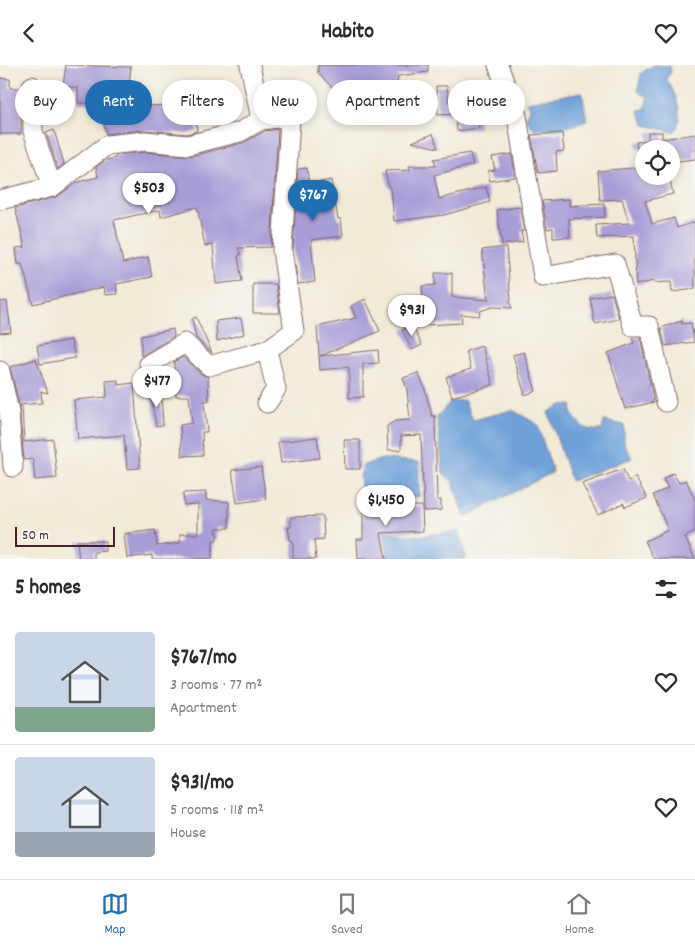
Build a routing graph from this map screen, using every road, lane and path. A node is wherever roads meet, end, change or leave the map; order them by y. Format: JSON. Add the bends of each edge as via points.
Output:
{"nodes":[{"id":1,"x":250,"y":65,"type":"edge"},
{"id":2,"x":498,"y":65,"type":"edge"},
{"id":3,"x":253,"y":80,"type":"edge"},
{"id":4,"x":33,"y":125,"type":"edge"},
{"id":5,"x":253,"y":125,"type":"edge"},
{"id":6,"x":290,"y":125,"type":"edge"},
{"id":7,"x":52,"y":187,"type":"junction"},
{"id":8,"x":0,"y":199,"type":"edge"},
{"id":9,"x":267,"y":350,"type":"junction"},
{"id":10,"x":149,"y":364,"type":"dead end"},
{"id":11,"x":0,"y":371,"type":"edge"},
{"id":12,"x":666,"y":402,"type":"dead end"},
{"id":13,"x":268,"y":403,"type":"dead end"},
{"id":14,"x":13,"y":467,"type":"dead end"}],
"edges":[{"from":1,"to":3,"type":"street"},
{"from":2,"to":12,"type":"street","via":[[517,117],[544,277],[615,264],[634,326],[649,326]]},
{"from":4,"to":7,"type":"street"},
{"from":5,"to":7,"type":"street","via":[[240,132],[188,145],[145,141],[107,145]]},
{"from":6,"to":9,"type":"street","via":[[282,250],[294,331]]},
{"from":7,"to":8,"type":"street"},
{"from":9,"to":10,"type":"street","via":[[209,366],[185,343]]},
{"from":9,"to":13,"type":"street","via":[[276,389]]},
{"from":11,"to":14,"type":"street","via":[[9,412]]}]}
